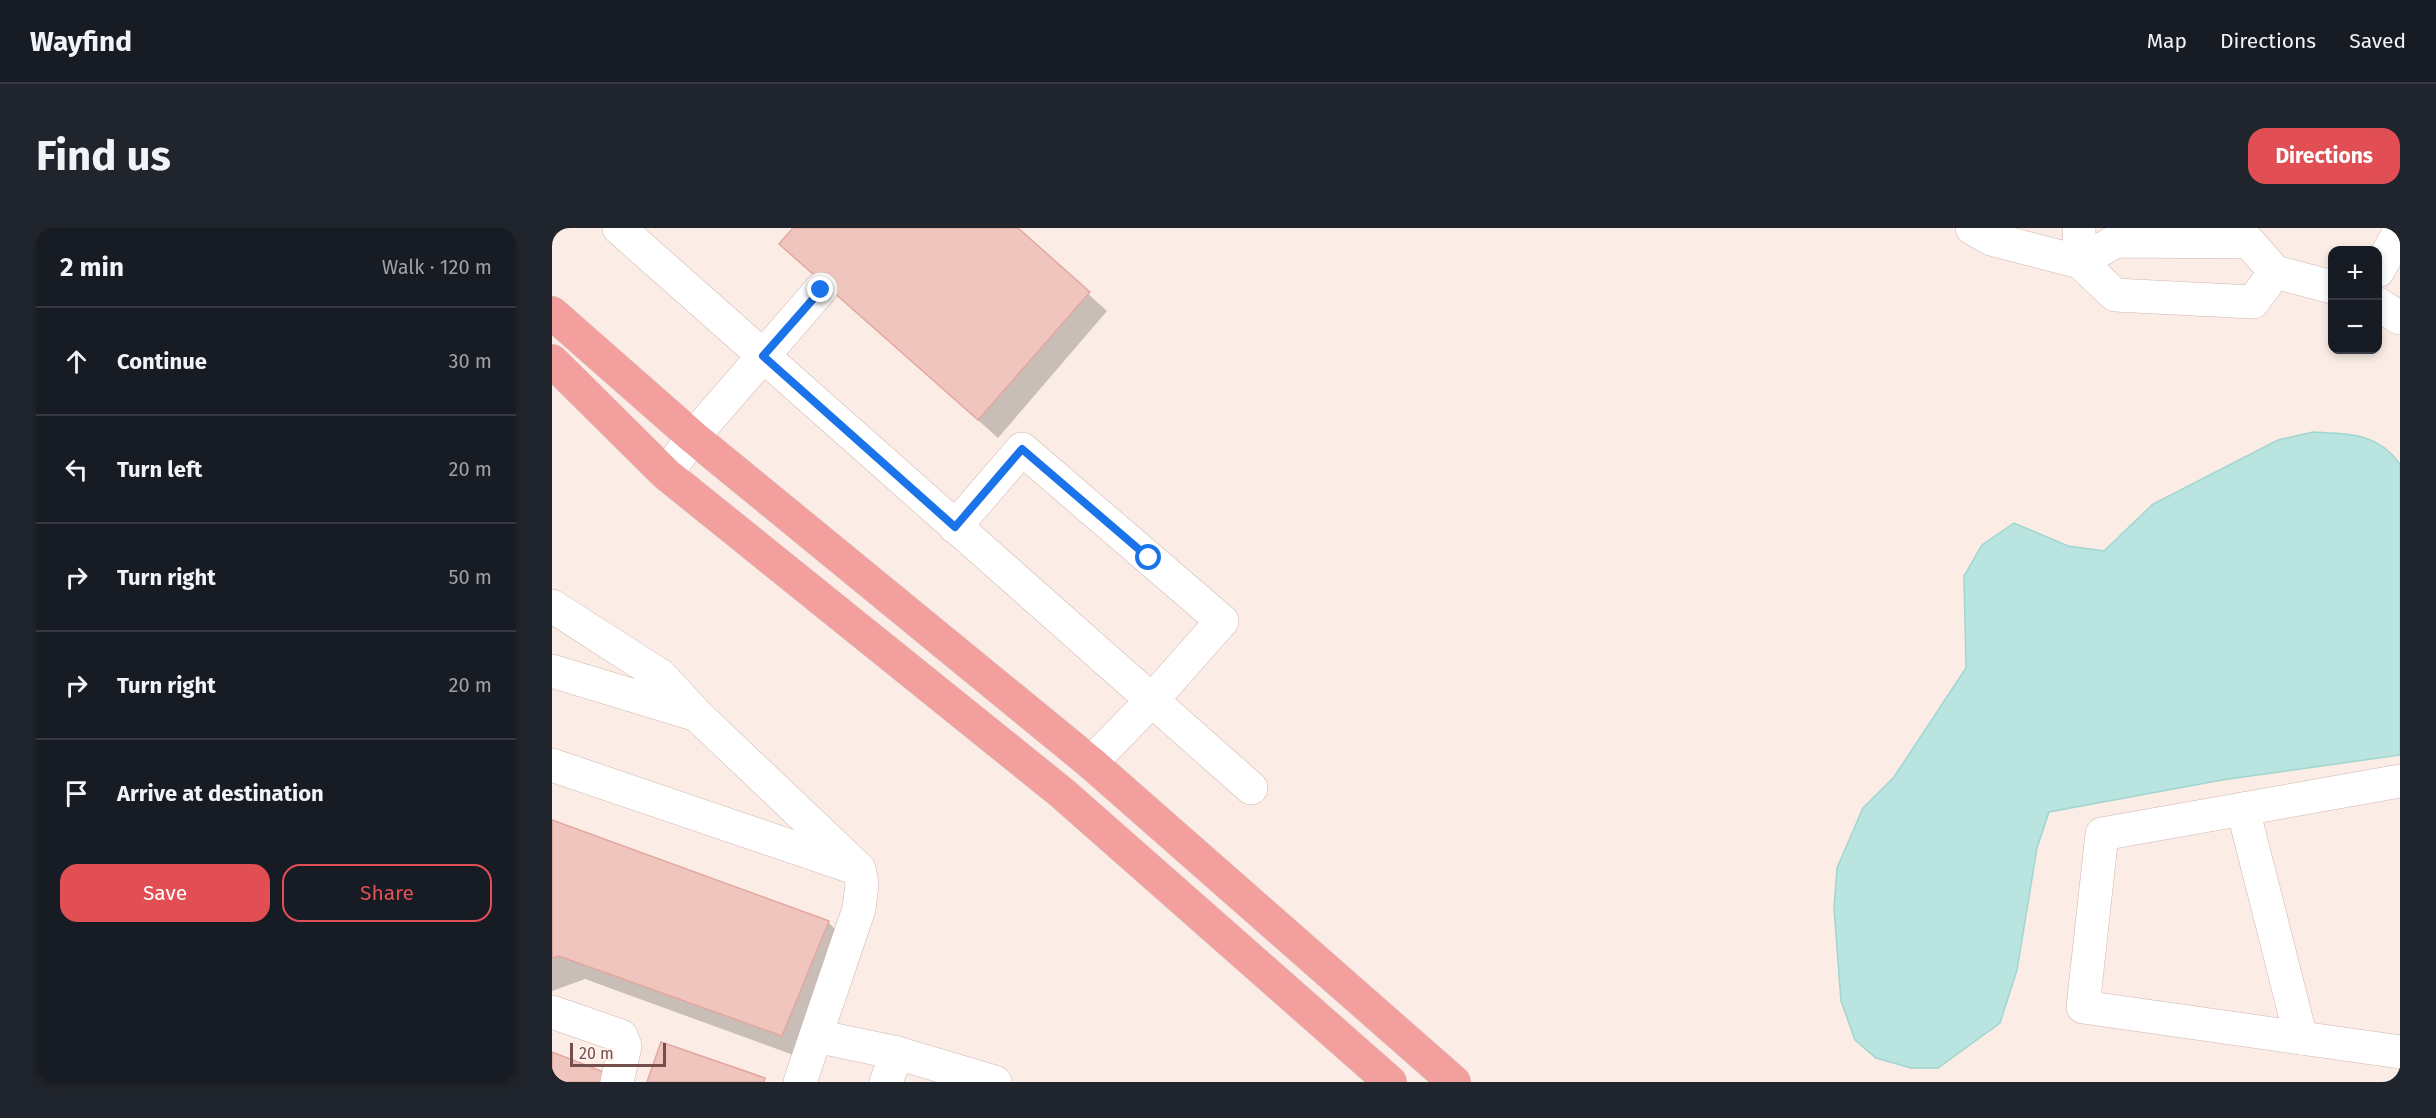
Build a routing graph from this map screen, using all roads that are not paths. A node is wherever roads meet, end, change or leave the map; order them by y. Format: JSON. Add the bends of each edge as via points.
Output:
{"nodes":[{"id":1,"x":619,"y":228,"type":"edge"},
{"id":2,"x":1972,"y":228,"type":"edge"},
{"id":3,"x":2079,"y":228,"type":"edge"},
{"id":4,"x":2272,"y":228,"type":"edge"},
{"id":5,"x":2400,"y":230,"type":"edge"},
{"id":6,"x":2080,"y":262,"type":"junction"},
{"id":7,"x":2382,"y":264,"type":"edge"},
{"id":8,"x":2275,"y":272,"type":"junction"},
{"id":9,"x":2328,"y":286,"type":"edge"},
{"id":10,"x":821,"y":290,"type":"dead end"},
{"id":11,"x":2382,"y":307,"type":"edge"},
{"id":12,"x":552,"y":313,"type":"edge"},
{"id":13,"x":2400,"y":318,"type":"edge"},
{"id":14,"x":763,"y":356,"type":"junction"},
{"id":15,"x":552,"y":361,"type":"edge"},
{"id":16,"x":693,"y":437,"type":"junction"},
{"id":17,"x":666,"y":474,"type":"junction"},
{"id":18,"x":955,"y":527,"type":"junction"},
{"id":19,"x":552,"y":606,"type":"edge"},
{"id":20,"x":552,"y":670,"type":"edge"},
{"id":21,"x":1152,"y":700,"type":"junction"},
{"id":22,"x":697,"y":715,"type":"junction"},
{"id":23,"x":1091,"y":763,"type":"junction"},
{"id":24,"x":552,"y":765,"type":"edge"},
{"id":25,"x":2400,"y":780,"type":"edge"},
{"id":26,"x":1251,"y":788,"type":"dead end"},
{"id":27,"x":2243,"y":809,"type":"junction"},
{"id":28,"x":859,"y":869,"type":"junction"},
{"id":29,"x":552,"y":1012,"type":"edge"},
{"id":30,"x":816,"y":1036,"type":"junction"},
{"id":31,"x":2301,"y":1038,"type":"junction"},
{"id":32,"x":2400,"y":1052,"type":"edge"},
{"id":33,"x":891,"y":1067,"type":"edge"},
{"id":34,"x":617,"y":1082,"type":"edge"},
{"id":35,"x":800,"y":1082,"type":"edge"},
{"id":36,"x":994,"y":1082,"type":"edge"},
{"id":37,"x":1390,"y":1082,"type":"edge"},
{"id":38,"x":1454,"y":1082,"type":"edge"}],
"edges":[{"from":1,"to":14,"type":"street"},
{"from":2,"to":6,"type":"street","via":[[1991,239]]},
{"from":3,"to":6,"type":"street"},
{"from":4,"to":8,"type":"street"},
{"from":5,"to":7,"type":"street"},
{"from":6,"to":8,"type":"street","via":[[2116,241],[2249,242]]},
{"from":6,"to":8,"type":"street","via":[[2115,295],[2253,302]]},
{"from":8,"to":9,"type":"street"},
{"from":10,"to":14,"type":"street"},
{"from":11,"to":13,"type":"street"},
{"from":12,"to":16,"type":"highway"},
{"from":14,"to":16,"type":"street"},
{"from":14,"to":18,"type":"street"},
{"from":15,"to":17,"type":"highway"},
{"from":16,"to":17,"type":"street"},
{"from":16,"to":23,"type":"highway"},
{"from":17,"to":37,"type":"highway","via":[[1062,793]]},
{"from":18,"to":21,"type":"street"},
{"from":18,"to":21,"type":"street","via":[[1022,449],[1222,621]]},
{"from":19,"to":22,"type":"street","via":[[661,676]]},
{"from":20,"to":22,"type":"street"},
{"from":21,"to":23,"type":"street"},
{"from":21,"to":26,"type":"street"},
{"from":22,"to":28,"type":"street"},
{"from":23,"to":38,"type":"highway"},
{"from":24,"to":28,"type":"street"},
{"from":25,"to":27,"type":"street"},
{"from":27,"to":31,"type":"street"},
{"from":27,"to":31,"type":"street","via":[[2102,834],[2083,1007]]},
{"from":28,"to":30,"type":"street","via":[[859,909]]},
{"from":29,"to":34,"type":"street","via":[[621,1036],[625,1046]]},
{"from":30,"to":33,"type":"street"},
{"from":30,"to":35,"type":"street"},
{"from":31,"to":32,"type":"street"},
{"from":33,"to":36,"type":"street"}]}
